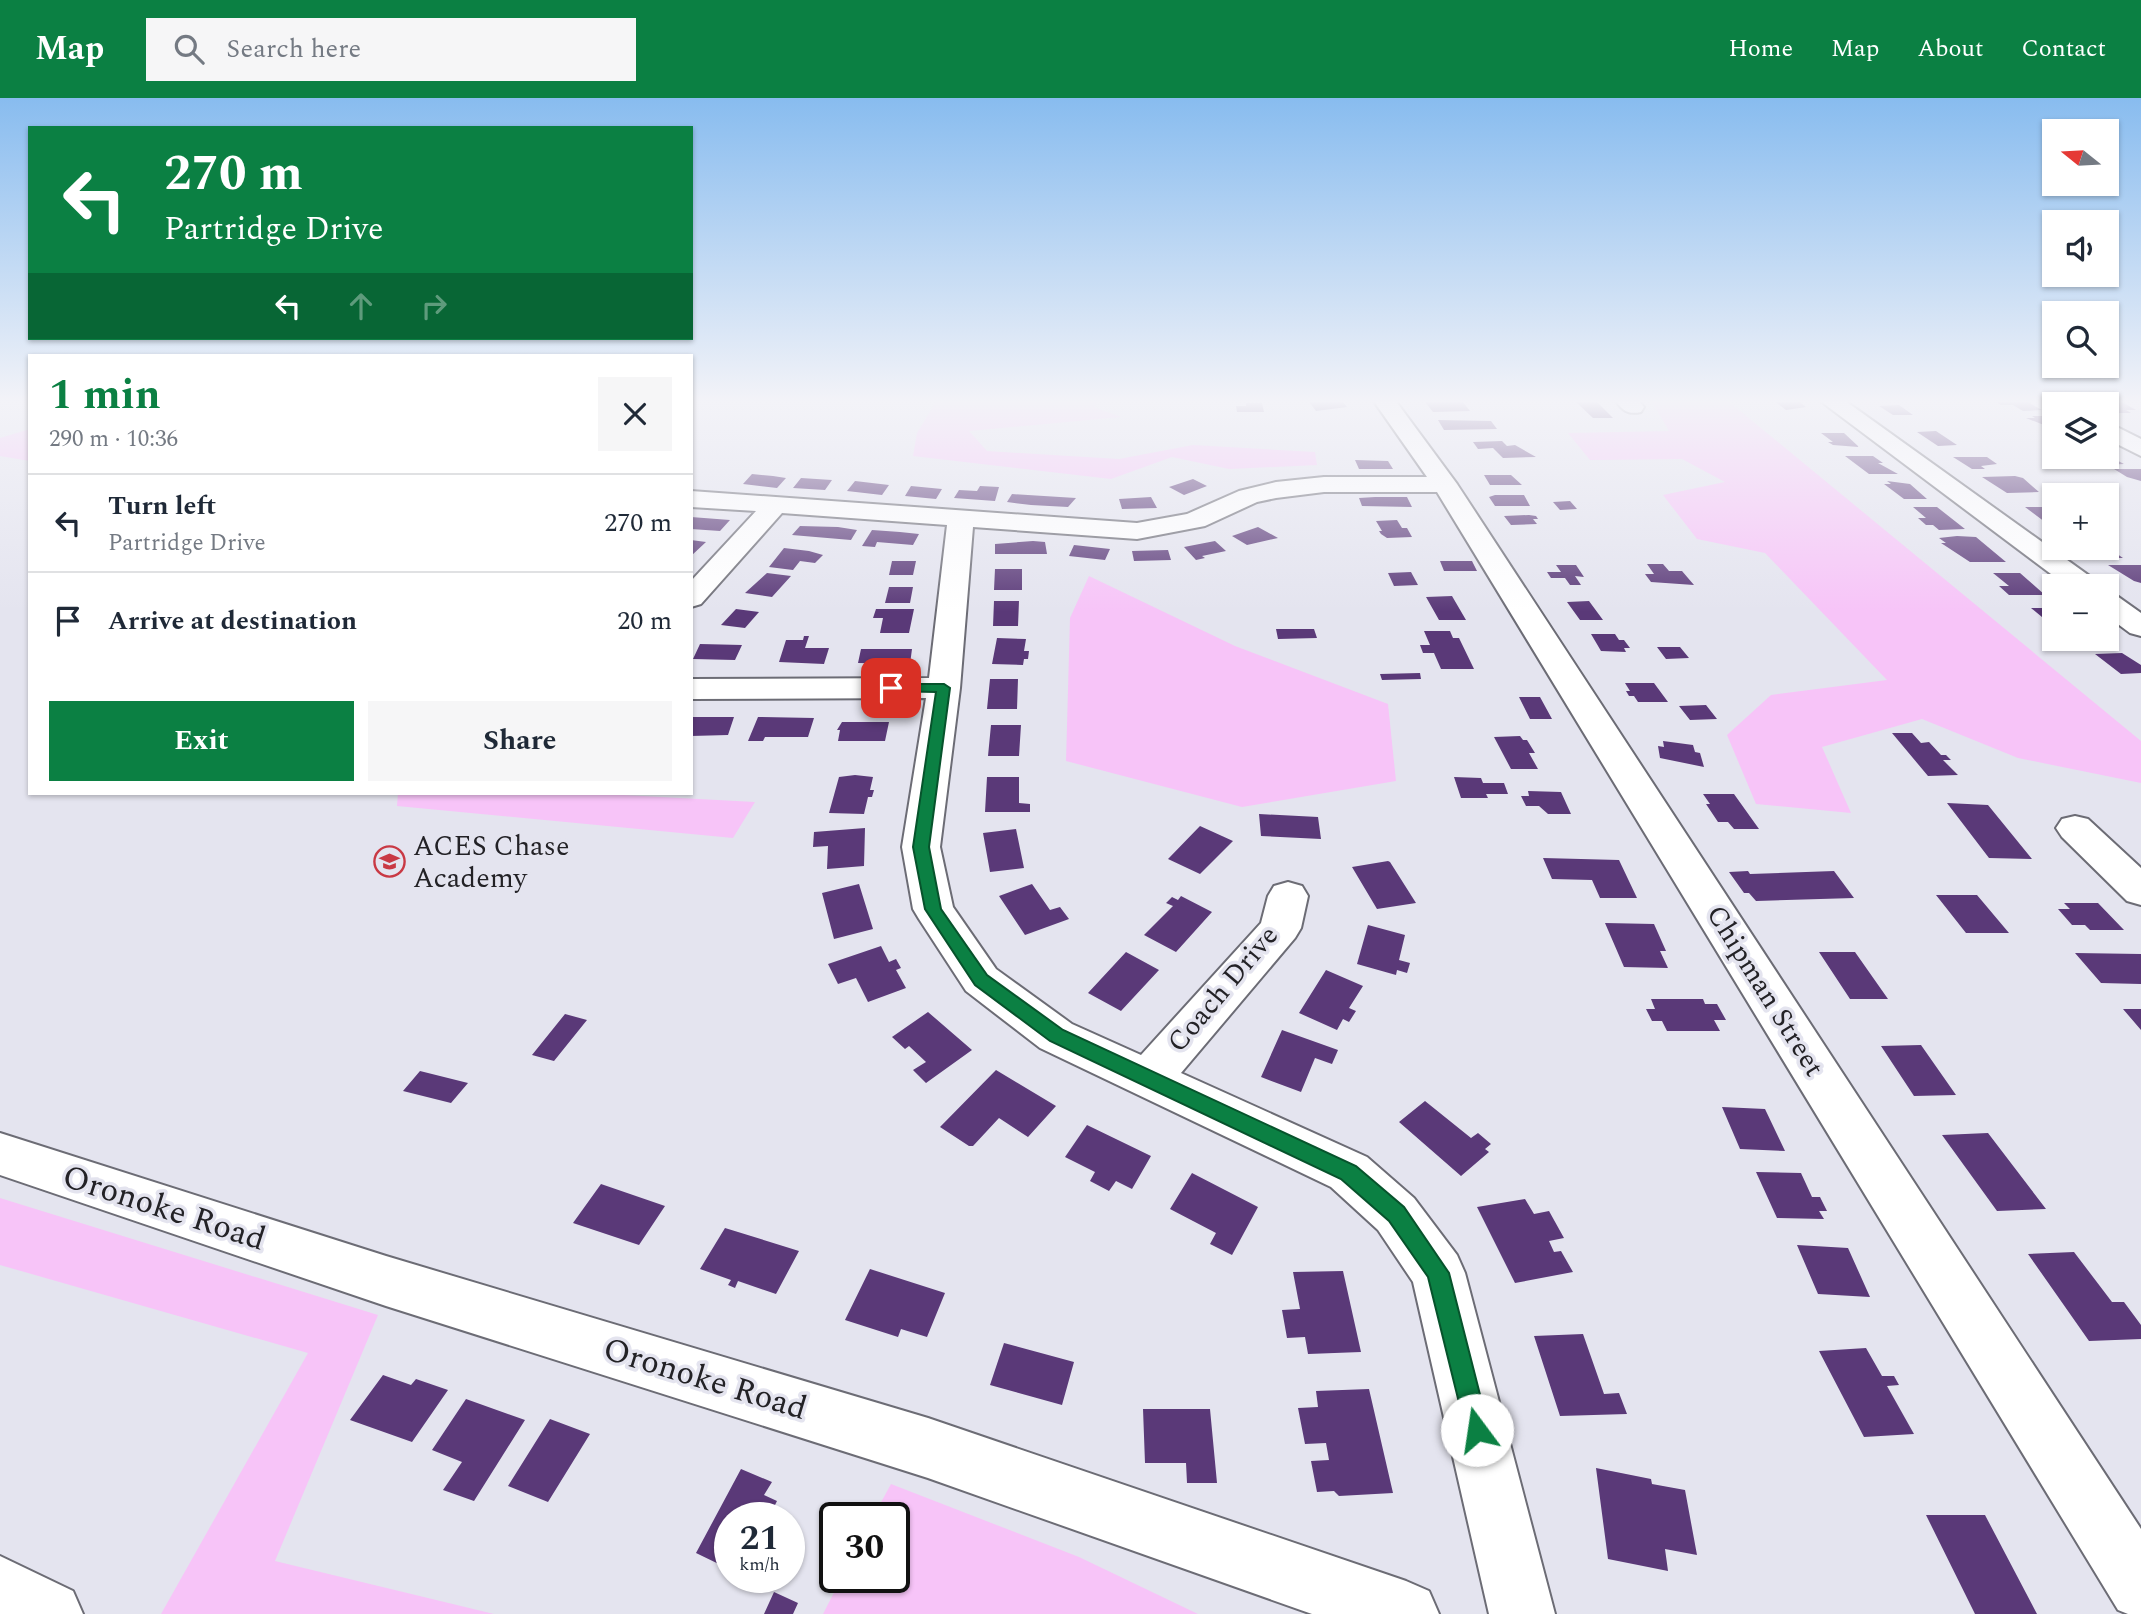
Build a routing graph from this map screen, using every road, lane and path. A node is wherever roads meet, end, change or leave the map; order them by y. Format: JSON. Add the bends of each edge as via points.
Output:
{"nodes":[{"id":1,"x":1435,"y":471,"type":"edge"},
{"id":2,"x":1927,"y":471,"type":"edge"},
{"id":3,"x":1445,"y":484,"type":"junction"},
{"id":4,"x":693,"y":499,"type":"edge"},
{"id":5,"x":774,"y":507,"type":"junction"},
{"id":6,"x":961,"y":519,"type":"junction"},
{"id":7,"x":2069,"y":574,"type":"edge"},
{"id":8,"x":693,"y":596,"type":"edge"},
{"id":9,"x":2119,"y":611,"type":"edge"},
{"id":10,"x":2141,"y":627,"type":"edge"},
{"id":11,"x":944,"y":688,"type":"junction"},
{"id":12,"x":693,"y":689,"type":"edge"},
{"id":13,"x":2075,"y":828,"type":"dead end"},
{"id":14,"x":2141,"y":891,"type":"edge"},
{"id":15,"x":1288,"y":896,"type":"dead end"},
{"id":16,"x":1149,"y":1077,"type":"junction"},
{"id":17,"x":0,"y":1154,"type":"edge"},
{"id":18,"x":2141,"y":1587,"type":"edge"},
{"id":19,"x":0,"y":1589,"type":"edge"},
{"id":20,"x":50,"y":1614,"type":"edge"},
{"id":21,"x":1406,"y":1614,"type":"edge"},
{"id":22,"x":1522,"y":1614,"type":"edge"}],
"edges":[{"from":1,"to":3,"type":"street","name":"Chipman Street"},
{"from":2,"to":7,"type":"street"},
{"from":3,"to":6,"type":"street","via":[[1284,489],[1251,496],[1177,526],[1137,531]]},
{"from":3,"to":18,"type":"street","name":"Chipman Street"},
{"from":4,"to":5,"type":"street"},
{"from":5,"to":6,"type":"street"},
{"from":5,"to":8,"type":"street"},
{"from":6,"to":11,"type":"street"},
{"from":9,"to":10,"type":"street"},
{"from":11,"to":12,"type":"street"},
{"from":11,"to":16,"type":"street","via":[[921,847],[933,909],[981,980],[1056,1036]]},
{"from":13,"to":14,"type":"street"},
{"from":15,"to":16,"type":"street","name":"Coach Drive","via":[[1280,928]]},
{"from":16,"to":22,"type":"street","via":[[1349,1172],[1396,1214],[1438,1273]]},
{"from":17,"to":21,"type":"street","name":"Oronoke Road","via":[[386,1281],[928,1448]]},
{"from":19,"to":20,"type":"street"}]}
